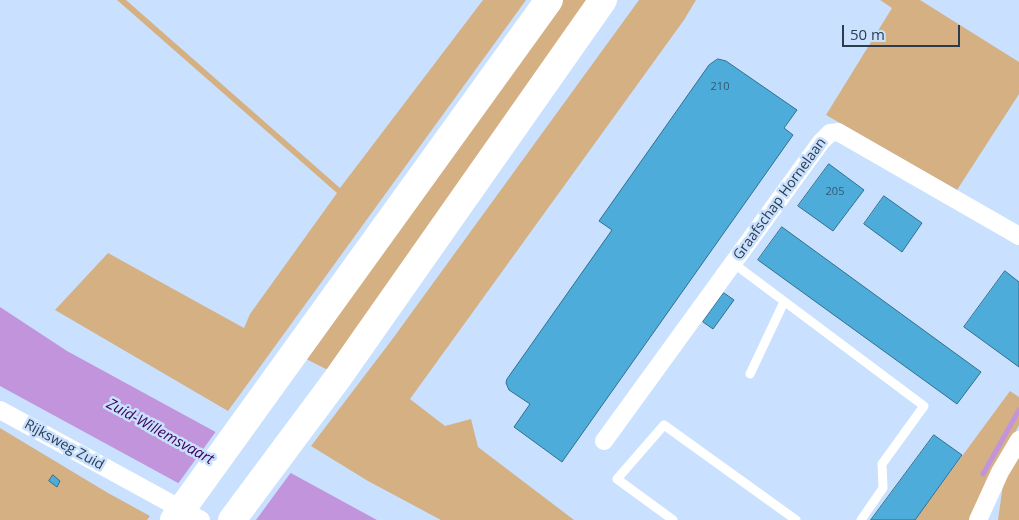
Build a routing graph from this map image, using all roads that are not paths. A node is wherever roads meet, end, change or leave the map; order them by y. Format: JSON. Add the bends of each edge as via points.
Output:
{"nodes":[{"id":1,"x":549,"y":0,"type":"edge"},
{"id":2,"x":603,"y":0,"type":"edge"},
{"id":3,"x":1019,"y":236,"type":"edge"},
{"id":4,"x":733,"y":263,"type":"junction"},
{"id":5,"x":784,"y":302,"type":"junction"},
{"id":6,"x":750,"y":374,"type":"dead end"},
{"id":7,"x":0,"y":410,"type":"edge"},
{"id":8,"x":1019,"y":440,"type":"edge"},
{"id":9,"x":604,"y":441,"type":"dead end"},
{"id":10,"x":174,"y":520,"type":"edge"},
{"id":11,"x":201,"y":520,"type":"edge"},
{"id":12,"x":232,"y":520,"type":"edge"},
{"id":13,"x":673,"y":520,"type":"edge"},
{"id":14,"x":796,"y":520,"type":"edge"},
{"id":15,"x":861,"y":520,"type":"edge"},
{"id":16,"x":978,"y":520,"type":"edge"}],
"edges":[{"from":1,"to":10,"type":"highway"},
{"from":2,"to":12,"type":"highway","via":[[338,379]]},
{"from":3,"to":4,"type":"street","name":"Graafschap Hornelaan","via":[[838,132],[830,133],[821,142]]},
{"from":4,"to":5,"type":"lane"},
{"from":4,"to":9,"type":"street","name":"Graafschap Hornelaan"},
{"from":5,"to":6,"type":"lane"},
{"from":5,"to":15,"type":"lane","via":[[924,406],[882,464],[883,488]]},
{"from":7,"to":11,"type":"street","name":"Rijksweg Zuid"},
{"from":8,"to":16,"type":"street"},
{"from":13,"to":14,"type":"lane","via":[[617,479],[664,425]]}]}
